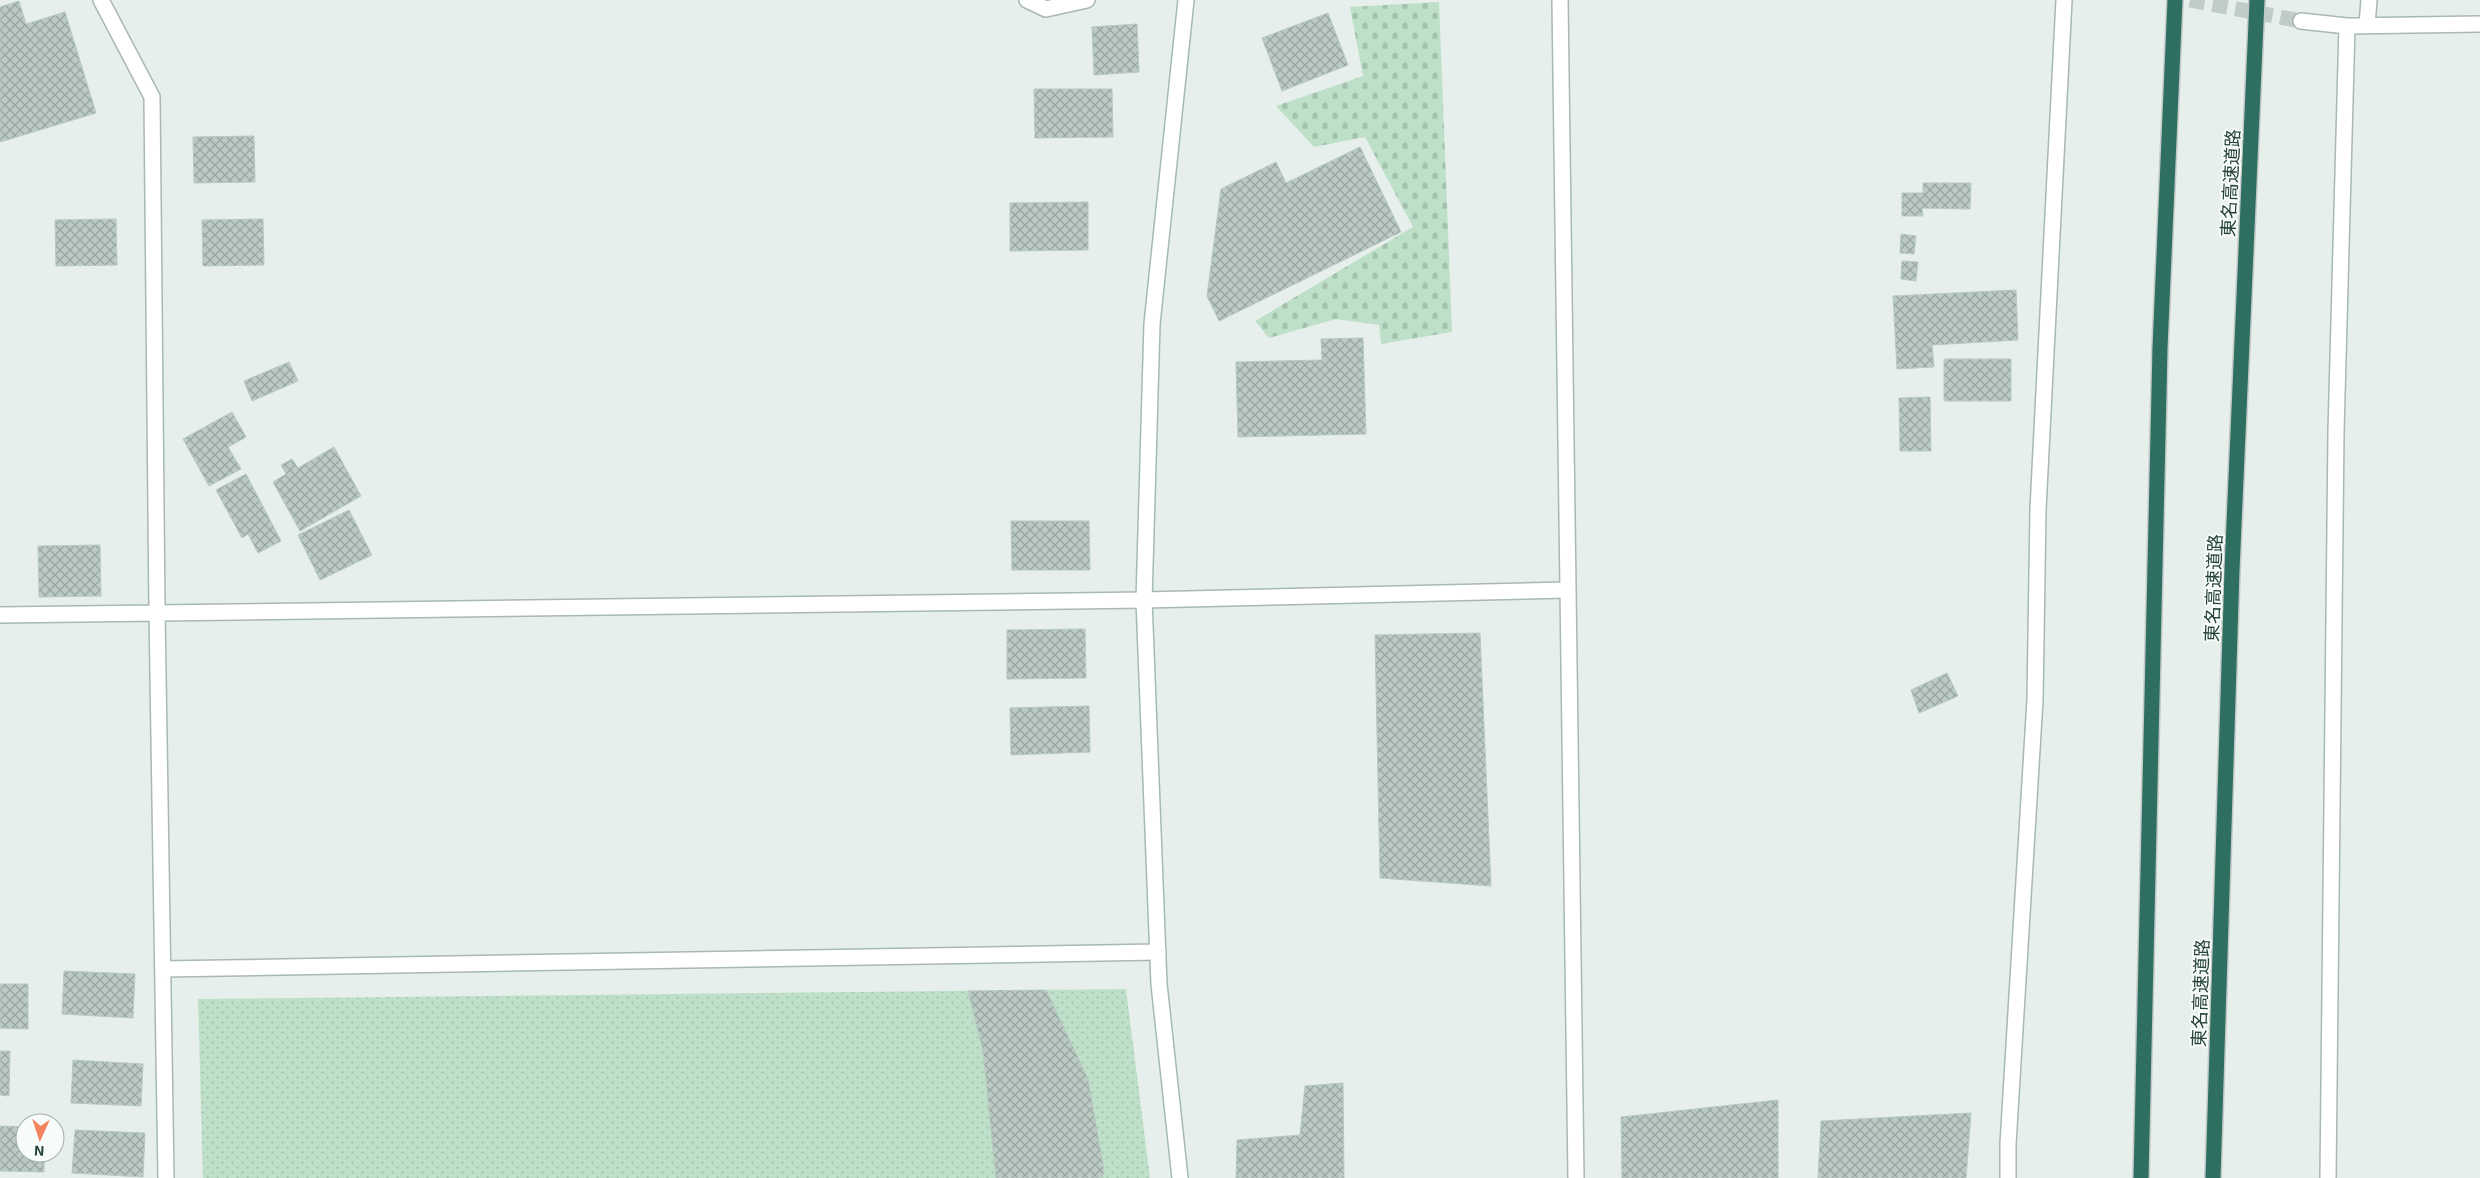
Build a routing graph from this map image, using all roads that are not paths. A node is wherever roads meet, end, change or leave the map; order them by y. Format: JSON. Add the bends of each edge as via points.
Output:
{"nodes":[{"id":1,"x":101,"y":0,"type":"edge"},
{"id":2,"x":1027,"y":0,"type":"edge"},
{"id":3,"x":1087,"y":0,"type":"edge"},
{"id":4,"x":1186,"y":0,"type":"edge"},
{"id":5,"x":1560,"y":0,"type":"edge"},
{"id":6,"x":2064,"y":0,"type":"edge"},
{"id":7,"x":2175,"y":0,"type":"edge"},
{"id":8,"x":2257,"y":0,"type":"edge"},
{"id":9,"x":2369,"y":0,"type":"edge"},
{"id":10,"x":2301,"y":21,"type":"tunnel mouth"},
{"id":11,"x":2480,"y":24,"type":"edge"},
{"id":12,"x":2367,"y":25,"type":"junction"},
{"id":13,"x":2347,"y":26,"type":"junction"},
{"id":14,"x":1568,"y":590,"type":"junction"},
{"id":15,"x":1144,"y":600,"type":"junction"},
{"id":16,"x":157,"y":612,"type":"junction"},
{"id":17,"x":0,"y":615,"type":"edge"},
{"id":18,"x":1158,"y":952,"type":"junction"},
{"id":19,"x":162,"y":969,"type":"junction"},
{"id":20,"x":166,"y":1178,"type":"edge"},
{"id":21,"x":1180,"y":1178,"type":"edge"},
{"id":22,"x":1576,"y":1178,"type":"edge"},
{"id":23,"x":2008,"y":1178,"type":"edge"},
{"id":24,"x":2140,"y":1178,"type":"edge"},
{"id":25,"x":2213,"y":1178,"type":"edge"},
{"id":26,"x":2328,"y":1178,"type":"edge"}],
"edges":[{"from":1,"to":16,"type":"street","via":[[152,97]]},
{"from":2,"to":3,"type":"street","via":[[1046,9]]},
{"from":4,"to":15,"type":"street","via":[[1152,324]]},
{"from":5,"to":14,"type":"street"},
{"from":6,"to":23,"type":"street","via":[[2038,509],[2035,700]]},
{"from":7,"to":24,"type":"highway","via":[[2160,348]]},
{"from":8,"to":25,"type":"highway","name":"東名高速道路","via":[[2232,570]]},
{"from":9,"to":12,"type":"street"},
{"from":10,"to":13,"type":"street"},
{"from":11,"to":12,"type":"street"},
{"from":12,"to":13,"type":"street"},
{"from":13,"to":26,"type":"street","via":[[2336,432]]},
{"from":14,"to":15,"type":"street"},
{"from":14,"to":22,"type":"street"},
{"from":15,"to":16,"type":"street"},
{"from":15,"to":18,"type":"street"},
{"from":16,"to":17,"type":"street"},
{"from":16,"to":19,"type":"street"},
{"from":18,"to":19,"type":"street"},
{"from":18,"to":21,"type":"street"},
{"from":19,"to":20,"type":"street"}]}
